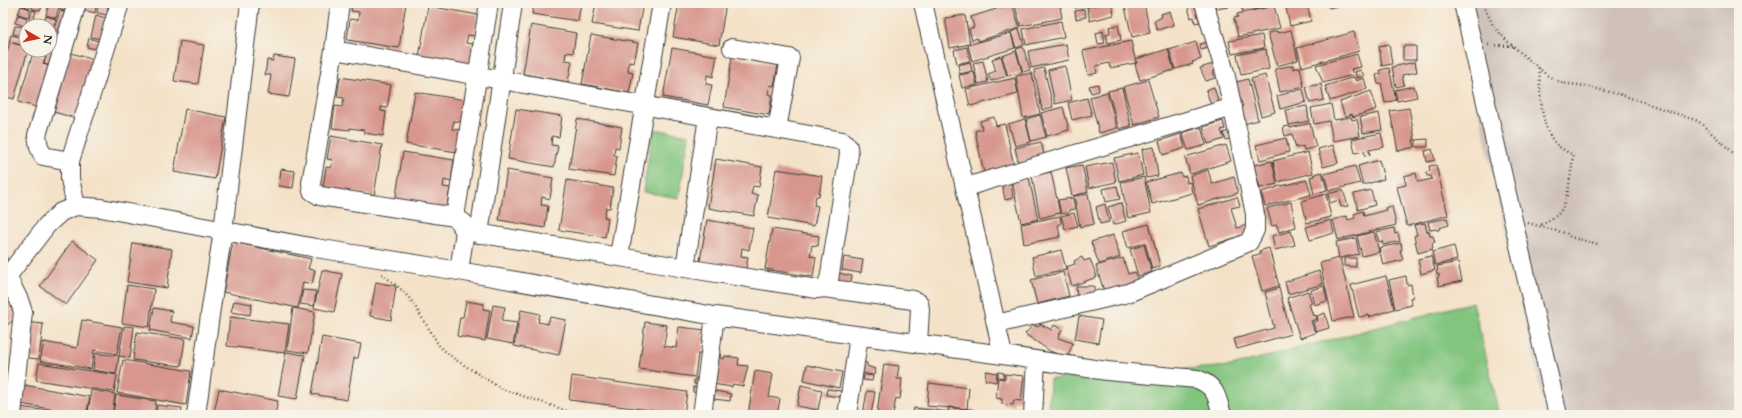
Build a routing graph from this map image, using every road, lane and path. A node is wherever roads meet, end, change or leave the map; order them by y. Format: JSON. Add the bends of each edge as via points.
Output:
{"nodes":[{"id":1,"x":77,"y":3,"type":"edge"},
{"id":2,"x":120,"y":3,"type":"edge"},
{"id":3,"x":250,"y":3,"type":"edge"},
{"id":4,"x":340,"y":3,"type":"edge"},
{"id":5,"x":489,"y":3,"type":"edge"},
{"id":6,"x":514,"y":3,"type":"edge"},
{"id":7,"x":662,"y":3,"type":"edge"},
{"id":8,"x":924,"y":3,"type":"edge"},
{"id":9,"x":1204,"y":3,"type":"edge"},
{"id":10,"x":1463,"y":3,"type":"edge"},
{"id":11,"x":1480,"y":3,"type":"edge"},
{"id":12,"x":1513,"y":46,"type":"junction"},
{"id":13,"x":1473,"y":47,"type":"junction"},
{"id":14,"x":732,"y":48,"type":"dead end"},
{"id":15,"x":334,"y":50,"type":"junction"},
{"id":16,"x":1539,"y":68,"type":"junction"},
{"id":17,"x":478,"y":75,"type":"junction"},
{"id":18,"x":502,"y":79,"type":"junction"},
{"id":19,"x":644,"y":105,"type":"junction"},
{"id":20,"x":1233,"y":107,"type":"junction"},
{"id":21,"x":708,"y":117,"type":"junction"},
{"id":22,"x":777,"y":129,"type":"junction"},
{"id":23,"x":1739,"y":158,"type":"edge"},
{"id":24,"x":70,"y":161,"type":"junction"},
{"id":25,"x":966,"y":187,"type":"junction"},
{"id":26,"x":76,"y":206,"type":"junction"},
{"id":27,"x":1512,"y":219,"type":"junction"},
{"id":28,"x":1540,"y":226,"type":"junction"},
{"id":29,"x":466,"y":227,"type":"junction"},
{"id":30,"x":223,"y":232,"type":"junction"},
{"id":31,"x":1598,"y":244,"type":"dead end"},
{"id":32,"x":619,"y":256,"type":"junction"},
{"id":33,"x":685,"y":268,"type":"junction"},
{"id":34,"x":459,"y":271,"type":"junction"},
{"id":35,"x":381,"y":273,"type":"dead end"},
{"id":36,"x":5,"y":279,"type":"edge"},
{"id":37,"x":824,"y":288,"type":"junction"},
{"id":38,"x":715,"y":316,"type":"junction"},
{"id":39,"x":996,"y":324,"type":"junction"},
{"id":40,"x":859,"y":336,"type":"junction"},
{"id":41,"x":918,"y":344,"type":"junction"},
{"id":42,"x":1003,"y":355,"type":"junction"},
{"id":43,"x":1036,"y":360,"type":"junction"},
{"id":44,"x":12,"y":415,"type":"edge"},
{"id":45,"x":196,"y":415,"type":"edge"},
{"id":46,"x":580,"y":415,"type":"edge"},
{"id":47,"x":702,"y":415,"type":"edge"},
{"id":48,"x":847,"y":415,"type":"edge"},
{"id":49,"x":1033,"y":415,"type":"edge"},
{"id":50,"x":1222,"y":415,"type":"edge"},
{"id":51,"x":1558,"y":415,"type":"edge"}],
"edges":[{"from":1,"to":24,"type":"street","via":[[37,135],[44,156]]},
{"from":2,"to":24,"type":"street"},
{"from":3,"to":30,"type":"street"},
{"from":4,"to":15,"type":"street"},
{"from":5,"to":17,"type":"street"},
{"from":6,"to":18,"type":"street"},
{"from":7,"to":19,"type":"street"},
{"from":8,"to":25,"type":"street"},
{"from":9,"to":20,"type":"street"},
{"from":10,"to":13,"type":"street"},
{"from":11,"to":12,"type":"path","via":[[1493,24]]},
{"from":12,"to":13,"type":"path"},
{"from":12,"to":16,"type":"path"},
{"from":13,"to":27,"type":"street"},
{"from":14,"to":22,"type":"street","via":[[790,58]]},
{"from":15,"to":17,"type":"street"},
{"from":15,"to":29,"type":"street","via":[[311,183],[312,191],[320,196]]},
{"from":16,"to":23,"type":"path","via":[[1562,83],[1622,95],[1698,121]]},
{"from":16,"to":28,"type":"path","via":[[1547,132],[1558,146],[1573,155],[1562,209]]},
{"from":17,"to":18,"type":"street"},
{"from":17,"to":29,"type":"street"},
{"from":18,"to":19,"type":"street"},
{"from":18,"to":29,"type":"street"},
{"from":19,"to":21,"type":"street"},
{"from":19,"to":32,"type":"street"},
{"from":20,"to":25,"type":"street"},
{"from":20,"to":39,"type":"street","via":[[1255,214],[1255,230],[1249,242],[1128,293]]},
{"from":21,"to":22,"type":"street"},
{"from":21,"to":33,"type":"street"},
{"from":22,"to":37,"type":"street","via":[[843,140],[848,147],[850,154],[829,280]]},
{"from":24,"to":26,"type":"street","via":[[70,179]]},
{"from":25,"to":39,"type":"street"},
{"from":26,"to":30,"type":"street","via":[[101,208]]},
{"from":26,"to":36,"type":"street","via":[[61,212],[47,225]]},
{"from":27,"to":28,"type":"path"},
{"from":27,"to":51,"type":"street"},
{"from":28,"to":31,"type":"path"},
{"from":29,"to":32,"type":"street"},
{"from":29,"to":34,"type":"street"},
{"from":30,"to":34,"type":"street"},
{"from":30,"to":45,"type":"street"},
{"from":32,"to":33,"type":"street"},
{"from":33,"to":37,"type":"street","via":[[816,289]]},
{"from":34,"to":38,"type":"street"},
{"from":35,"to":46,"type":"path","via":[[403,291],[440,347],[456,360],[502,389]]},
{"from":36,"to":44,"type":"street","via":[[19,300],[22,312]]},
{"from":37,"to":41,"type":"street","via":[[913,300],[919,303]]},
{"from":38,"to":40,"type":"street"},
{"from":38,"to":47,"type":"street"},
{"from":39,"to":42,"type":"street"},
{"from":40,"to":41,"type":"street"},
{"from":40,"to":48,"type":"street"},
{"from":41,"to":42,"type":"street"},
{"from":42,"to":43,"type":"street"},
{"from":43,"to":49,"type":"street"},
{"from":43,"to":50,"type":"street","via":[[1107,371],[1197,379],[1208,383],[1216,394]]}]}
